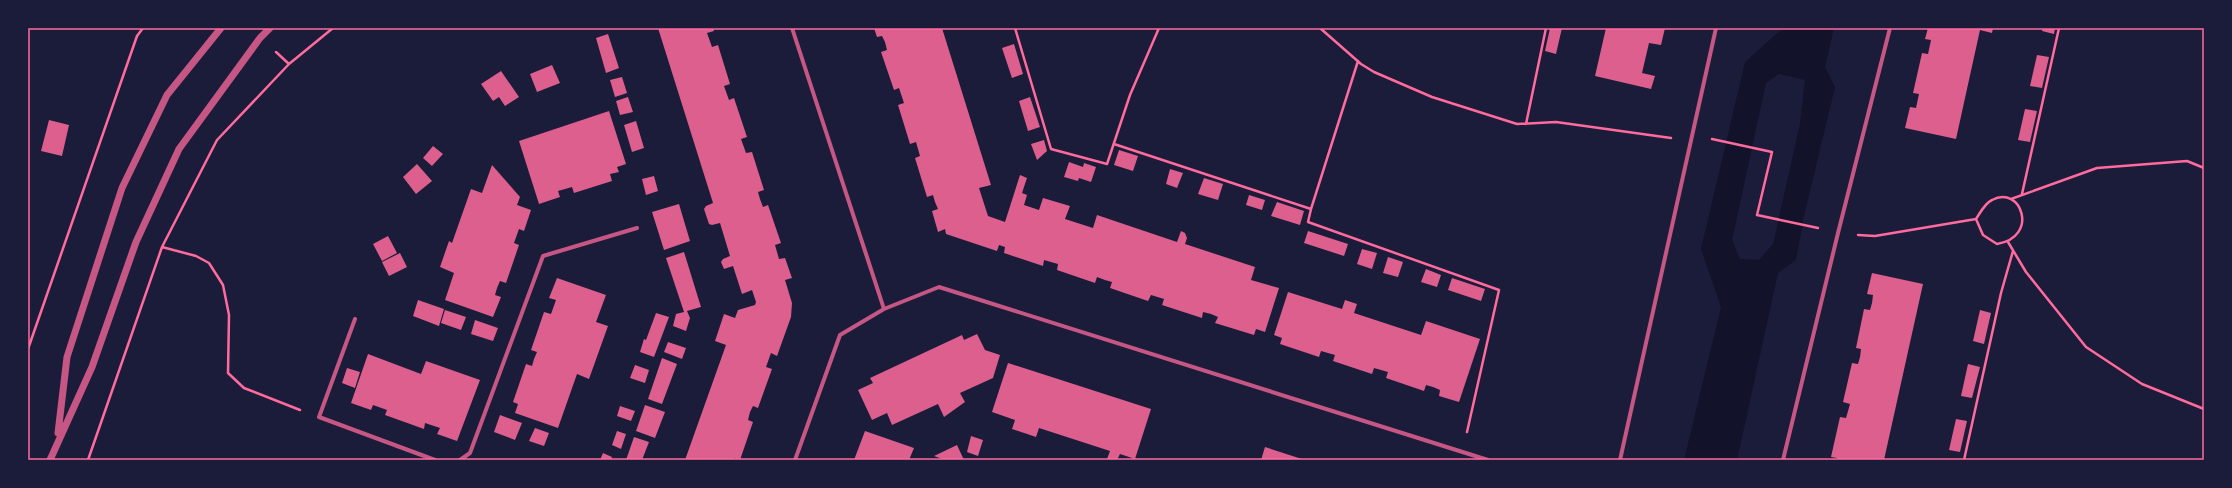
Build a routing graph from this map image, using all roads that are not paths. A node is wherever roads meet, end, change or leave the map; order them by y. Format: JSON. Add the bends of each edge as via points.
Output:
{"nodes":[{"id":1,"x":221,"y":28,"type":"edge"},
{"id":2,"x":270,"y":28,"type":"edge"},
{"id":3,"x":792,"y":28,"type":"edge"},
{"id":4,"x":1716,"y":28,"type":"edge"},
{"id":5,"x":1890,"y":28,"type":"edge"},
{"id":6,"x":637,"y":228,"type":"dead end"},
{"id":7,"x":884,"y":309,"type":"junction"},
{"id":8,"x":355,"y":319,"type":"dead end"},
{"id":9,"x":57,"y":440,"type":"junction"},
{"id":10,"x":50,"y":460,"type":"edge"},
{"id":11,"x":435,"y":460,"type":"edge"},
{"id":12,"x":460,"y":460,"type":"edge"},
{"id":13,"x":795,"y":460,"type":"edge"},
{"id":14,"x":1488,"y":460,"type":"edge"},
{"id":15,"x":1620,"y":460,"type":"edge"},
{"id":16,"x":1783,"y":460,"type":"edge"}],
"edges":[{"from":1,"to":9,"type":"street","via":[[167,94],[122,188],[67,357]]},
{"from":2,"to":9,"type":"street","via":[[179,149],[136,242],[92,367]]},
{"from":3,"to":7,"type":"street"},
{"from":4,"to":15,"type":"street"},
{"from":5,"to":16,"type":"street"},
{"from":6,"to":12,"type":"street","via":[[543,256],[470,453]]},
{"from":7,"to":13,"type":"street","via":[[840,335]]},
{"from":7,"to":14,"type":"street","via":[[939,287]]},
{"from":8,"to":11,"type":"street","via":[[319,418]]},
{"from":9,"to":10,"type":"street"}]}
